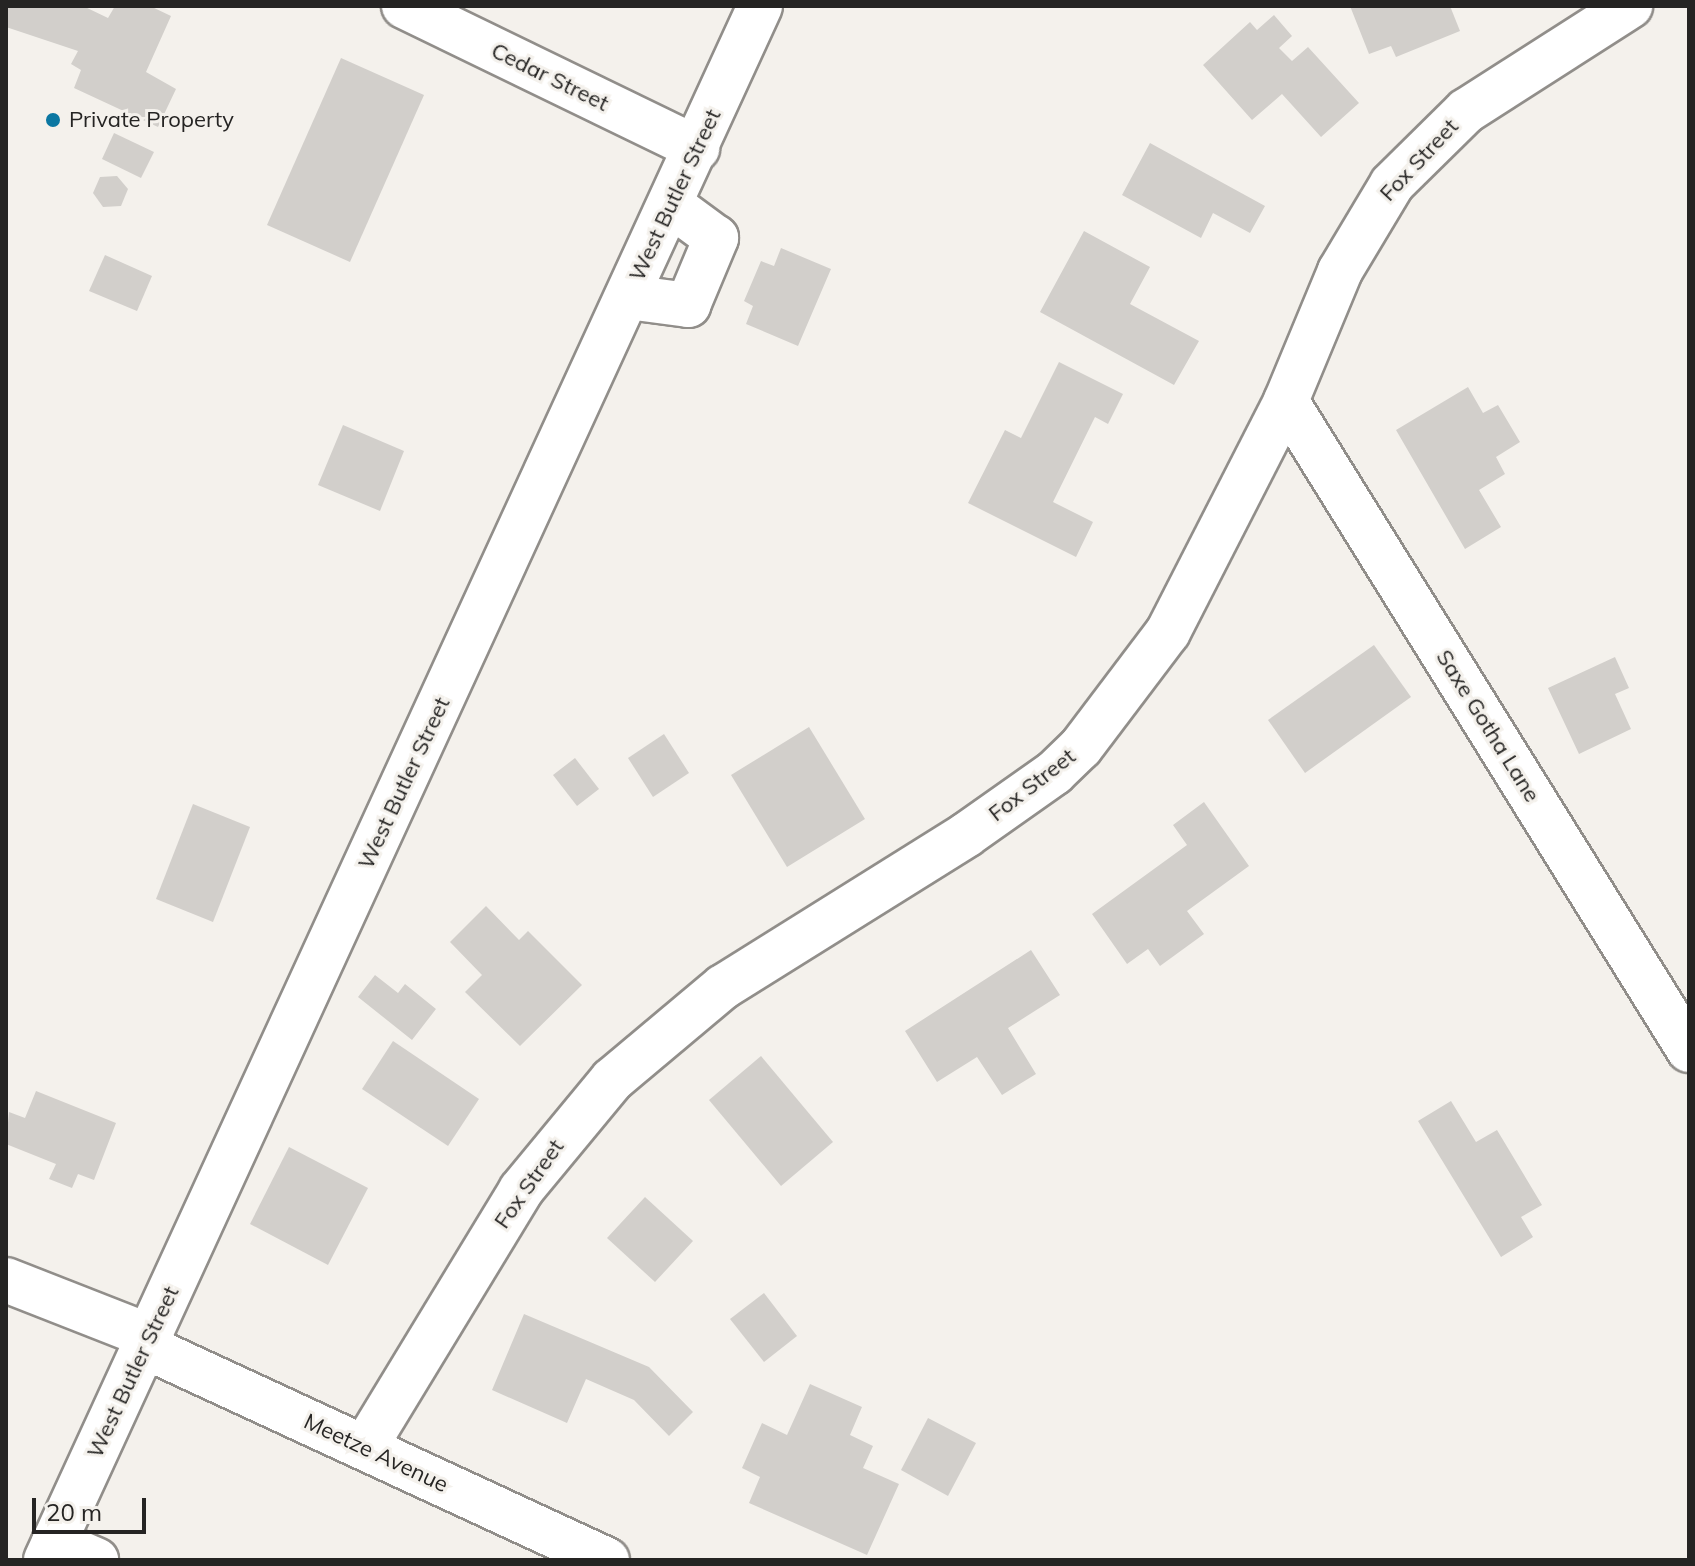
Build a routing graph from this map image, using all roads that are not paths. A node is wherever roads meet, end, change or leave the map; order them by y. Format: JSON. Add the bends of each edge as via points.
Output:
{"nodes":[{"id":1,"x":404,"y":6,"type":"edge"},
{"id":2,"x":760,"y":6,"type":"edge"},
{"id":3,"x":1630,"y":6,"type":"edge"},
{"id":4,"x":697,"y":148,"type":"junction"},
{"id":5,"x":671,"y":205,"type":"junction"},
{"id":6,"x":628,"y":297,"type":"junction"},
{"id":7,"x":1286,"y":401,"type":"junction"},
{"id":8,"x":1677,"y":1005,"type":"edge"},
{"id":9,"x":1689,"y":1050,"type":"edge"},
{"id":10,"x":6,"y":1280,"type":"edge"},
{"id":11,"x":146,"y":1341,"type":"junction"},
{"id":12,"x":365,"y":1447,"type":"junction"},
{"id":13,"x":50,"y":1551,"type":"edge"},
{"id":14,"x":96,"y":1560,"type":"edge"},
{"id":15,"x":607,"y":1560,"type":"edge"}],
"edges":[{"from":1,"to":4,"type":"street","name":"Cedar Street"},
{"from":2,"to":4,"type":"street","name":"West Butler Street"},
{"from":3,"to":7,"type":"street","name":"Fox Street","via":[[1466,111],[1392,184],[1340,271]]},
{"from":4,"to":5,"type":"street","name":"West Butler Street"},
{"from":5,"to":6,"type":"street","name":"West Butler Street"},
{"from":5,"to":6,"type":"street","via":[[716,238],[688,305]]},
{"from":6,"to":11,"type":"street","name":"West Butler Street"},
{"from":7,"to":8,"type":"street","name":"Saxe Gotha Lane"},
{"from":7,"to":12,"type":"street","name":"Fox Street","via":[[1168,632],[1081,747],[1054,773],[966,835],[723,987],[612,1080],[521,1190]]},
{"from":8,"to":9,"type":"street","name":"Saxe Gotha Lane"},
{"from":10,"to":11,"type":"street","name":"Meetze Avenue"},
{"from":11,"to":12,"type":"street","name":"Meetze Avenue"},
{"from":11,"to":13,"type":"street","name":"West Butler Street"},
{"from":12,"to":15,"type":"street","name":"Meetze Avenue"},
{"from":13,"to":14,"type":"street"}]}
